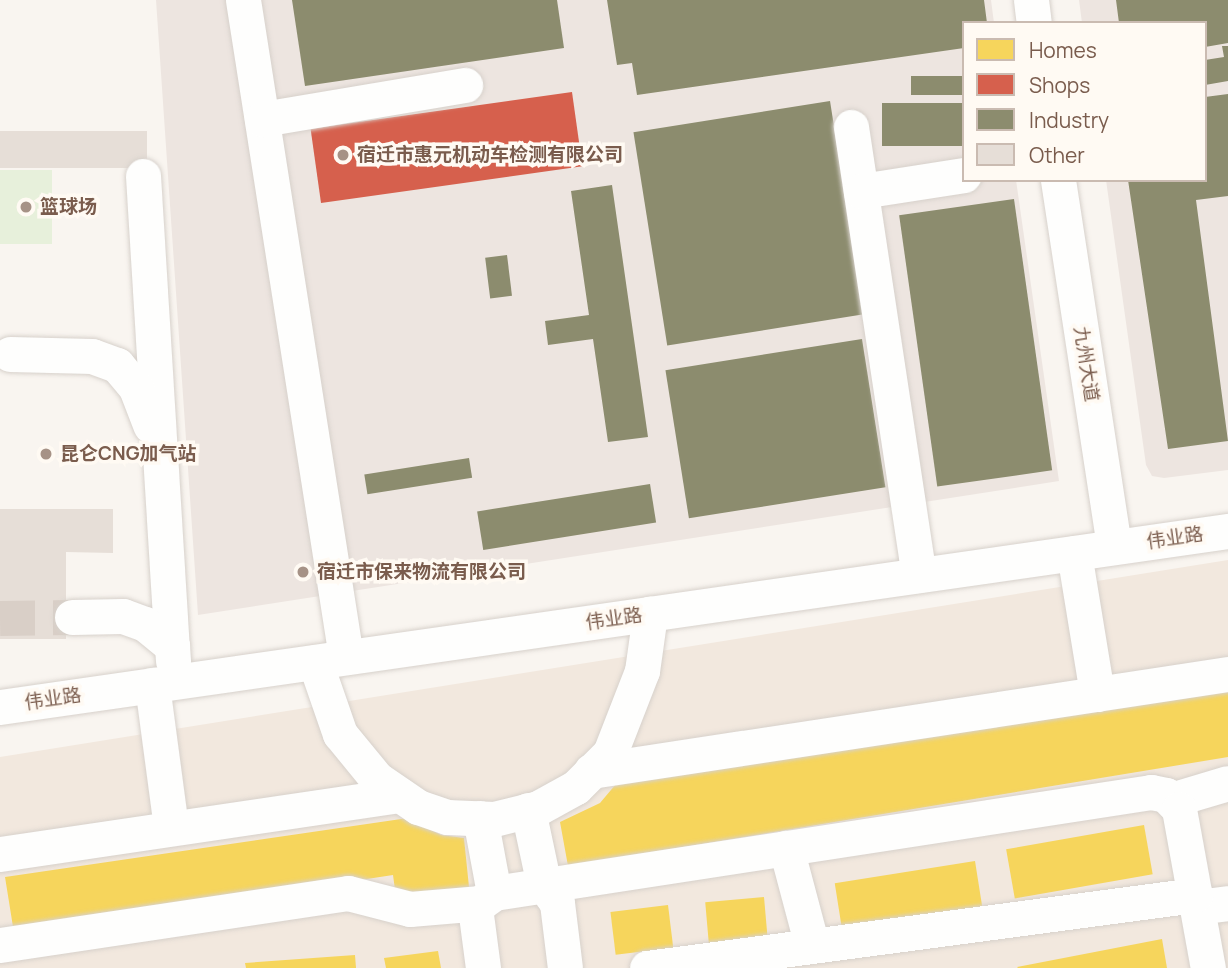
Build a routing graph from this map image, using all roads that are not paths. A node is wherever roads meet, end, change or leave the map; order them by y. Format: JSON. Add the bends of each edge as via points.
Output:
{"nodes":[{"id":1,"x":243,"y":0,"type":"edge"},
{"id":2,"x":1031,"y":0,"type":"edge"},
{"id":3,"x":1034,"y":21,"type":"edge"},
{"id":4,"x":466,"y":85,"type":"dead end"},
{"id":5,"x":262,"y":119,"type":"junction"},
{"id":6,"x":850,"y":127,"type":"dead end"},
{"id":7,"x":962,"y":175,"type":"edge"},
{"id":8,"x":143,"y":176,"type":"dead end"},
{"id":9,"x":1058,"y":182,"type":"edge"},
{"id":10,"x":861,"y":191,"type":"junction"},
{"id":11,"x":10,"y":354,"type":"dead end"},
{"id":12,"x":161,"y":469,"type":"junction"},
{"id":13,"x":1228,"y":531,"type":"edge"},
{"id":14,"x":1114,"y":547,"type":"junction"},
{"id":15,"x":1074,"y":553,"type":"junction"},
{"id":16,"x":919,"y":575,"type":"junction"},
{"id":17,"x":650,"y":614,"type":"junction"},
{"id":18,"x":72,"y":617,"type":"tunnel mouth"},
{"id":19,"x":172,"y":646,"type":"junction"},
{"id":20,"x":331,"y":659,"type":"junction"},
{"id":21,"x":1228,"y":674,"type":"edge"},
{"id":22,"x":164,"y":683,"type":"junction"},
{"id":23,"x":1097,"y":694,"type":"junction"},
{"id":24,"x":0,"y":707,"type":"edge"},
{"id":25,"x":591,"y":771,"type":"junction"},
{"id":26,"x":1228,"y":783,"type":"edge"},
{"id":27,"x":400,"y":795,"type":"junction"},
{"id":28,"x":1171,"y":800,"type":"junction"},
{"id":29,"x":528,"y":810,"type":"junction"},
{"id":30,"x":480,"y":818,"type":"junction"},
{"id":31,"x":171,"y":828,"type":"junction"},
{"id":32,"x":786,"y":848,"type":"junction"},
{"id":33,"x":0,"y":854,"type":"edge"},
{"id":34,"x":544,"y":885,"type":"junction"},
{"id":35,"x":487,"y":898,"type":"junction"},
{"id":36,"x":1206,"y":902,"type":"edge"},
{"id":37,"x":0,"y":944,"type":"edge"},
{"id":38,"x":801,"y":954,"type":"edge"},
{"id":39,"x":483,"y":968,"type":"edge"},
{"id":40,"x":565,"y":968,"type":"edge"},
{"id":41,"x":647,"y":968,"type":"edge"},
{"id":42,"x":1208,"y":968,"type":"edge"}],
"edges":[{"from":1,"to":5,"type":"street"},
{"from":2,"to":3,"type":"street"},
{"from":4,"to":5,"type":"street"},
{"from":5,"to":20,"type":"street"},
{"from":6,"to":10,"type":"street"},
{"from":7,"to":10,"type":"street"},
{"from":8,"to":12,"type":"street"},
{"from":9,"to":14,"type":"street","name":"九州大道"},
{"from":10,"to":16,"type":"street"},
{"from":11,"to":12,"type":"street","via":[[92,356],[117,365],[146,410]]},
{"from":12,"to":19,"type":"street"},
{"from":13,"to":14,"type":"street","name":"伟业路"},
{"from":14,"to":15,"type":"street","name":"伟业路"},
{"from":15,"to":16,"type":"street","name":"伟业路"},
{"from":15,"to":23,"type":"street"},
{"from":16,"to":17,"type":"street","name":"伟业路"},
{"from":17,"to":20,"type":"street","name":"伟业路"},
{"from":17,"to":25,"type":"street","via":[[629,716],[610,753]]},
{"from":18,"to":19,"type":"street","via":[[123,616]]},
{"from":19,"to":22,"type":"street"},
{"from":20,"to":22,"type":"street","name":"伟业路"},
{"from":20,"to":27,"type":"street","via":[[340,734],[377,779]]},
{"from":21,"to":23,"type":"street"},
{"from":22,"to":24,"type":"street","name":"伟业路"},
{"from":22,"to":31,"type":"street"},
{"from":23,"to":25,"type":"street"},
{"from":25,"to":29,"type":"street","via":[[576,787]]},
{"from":26,"to":28,"type":"street"},
{"from":27,"to":30,"type":"street","via":[[447,817]]},
{"from":27,"to":31,"type":"street"},
{"from":28,"to":32,"type":"street","via":[[1151,792]]},
{"from":28,"to":36,"type":"street","via":[[1179,809]]},
{"from":29,"to":30,"type":"street"},
{"from":29,"to":34,"type":"street"},
{"from":30,"to":35,"type":"street"},
{"from":31,"to":33,"type":"street"},
{"from":32,"to":34,"type":"street"},
{"from":32,"to":38,"type":"street"},
{"from":34,"to":35,"type":"street"},
{"from":34,"to":40,"type":"street","via":[[557,903]]},
{"from":35,"to":37,"type":"street","via":[[410,909],[348,893]]},
{"from":35,"to":39,"type":"street","via":[[475,907]]},
{"from":36,"to":38,"type":"street"},
{"from":36,"to":42,"type":"street"},
{"from":38,"to":41,"type":"street"}]}
